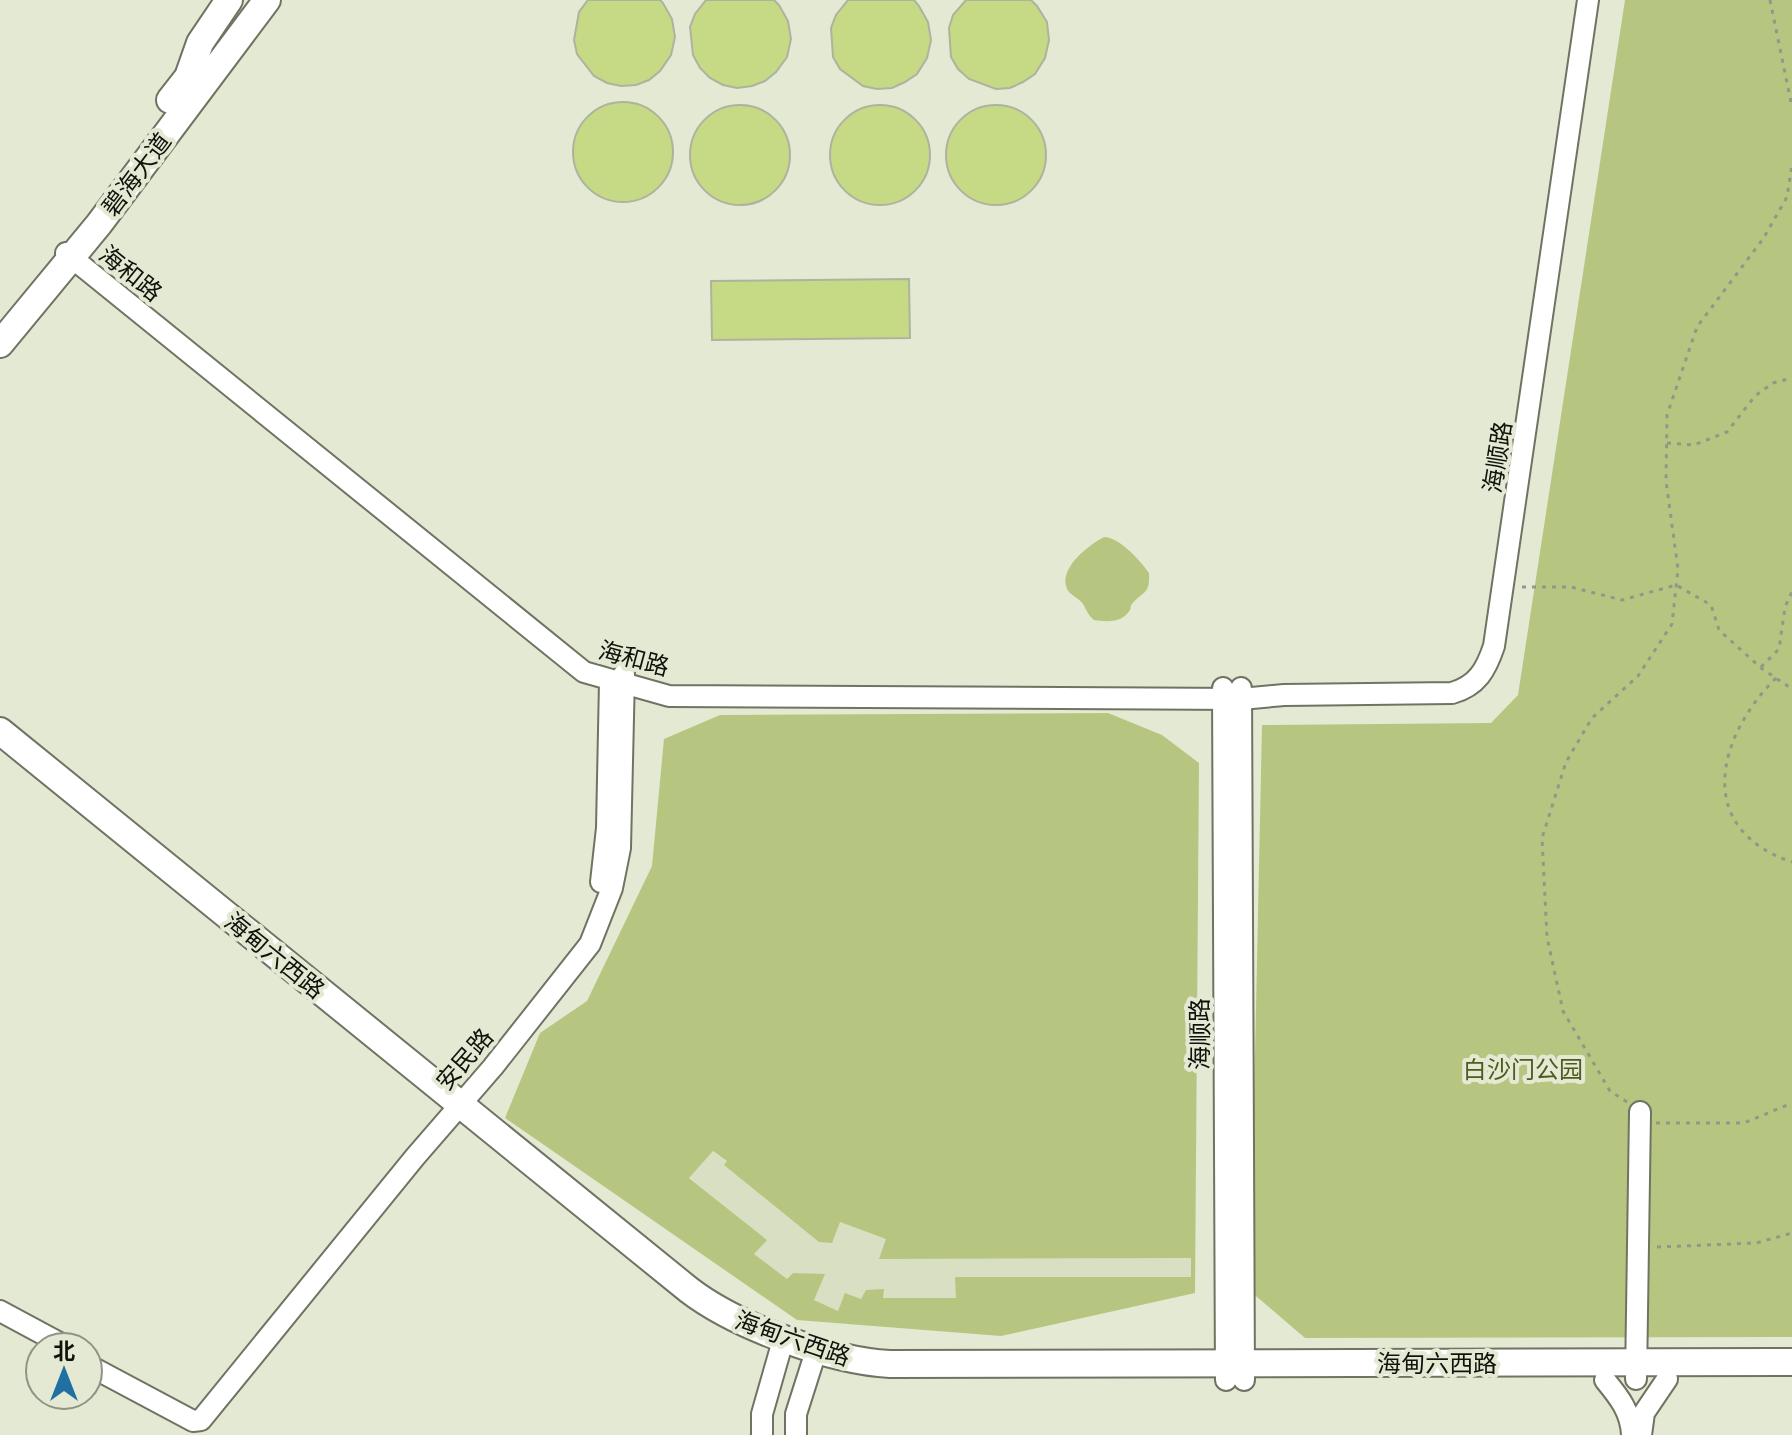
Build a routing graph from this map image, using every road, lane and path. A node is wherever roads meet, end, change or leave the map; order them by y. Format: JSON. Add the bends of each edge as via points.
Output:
{"nodes":[{"id":1,"x":229,"y":0,"type":"edge"},
{"id":2,"x":257,"y":0,"type":"edge"},
{"id":3,"x":267,"y":0,"type":"edge"},
{"id":4,"x":1580,"y":0,"type":"edge"},
{"id":5,"x":1588,"y":0,"type":"edge"},
{"id":6,"x":1770,"y":0,"type":"edge"},
{"id":7,"x":1792,"y":107,"type":"edge"},
{"id":8,"x":137,"y":159,"type":"junction"},
{"id":9,"x":1792,"y":165,"type":"edge"},
{"id":10,"x":1790,"y":198,"type":"edge"},
{"id":11,"x":71,"y":252,"type":"junction"},
{"id":12,"x":0,"y":331,"type":"edge"},
{"id":13,"x":0,"y":344,"type":"edge"},
{"id":14,"x":1792,"y":378,"type":"edge"},
{"id":15,"x":1667,"y":443,"type":"junction"},
{"id":16,"x":1676,"y":585,"type":"junction"},
{"id":17,"x":1519,"y":587,"type":"dead end"},
{"id":18,"x":1792,"y":592,"type":"edge"},
{"id":19,"x":1761,"y":668,"type":"junction"},
{"id":20,"x":617,"y":677,"type":"junction"},
{"id":21,"x":1776,"y":678,"type":"junction"},
{"id":22,"x":1792,"y":689,"type":"edge"},
{"id":23,"x":1232,"y":693,"type":"junction"},
{"id":24,"x":0,"y":731,"type":"edge"},
{"id":25,"x":0,"y":752,"type":"edge"},
{"id":26,"x":1792,"y":862,"type":"edge"},
{"id":27,"x":1792,"y":1103,"type":"edge"},
{"id":28,"x":450,"y":1108,"type":"junction"},
{"id":29,"x":1640,"y":1112,"type":"junction"},
{"id":30,"x":1792,"y":1233,"type":"edge"},
{"id":31,"x":1637,"y":1247,"type":"junction"},
{"id":32,"x":0,"y":1311,"type":"edge"},
{"id":33,"x":0,"y":1318,"type":"edge"},
{"id":34,"x":24,"y":1331,"type":"edge"},
{"id":35,"x":37,"y":1331,"type":"edge"},
{"id":36,"x":782,"y":1345,"type":"junction"},
{"id":37,"x":815,"y":1356,"type":"junction"},
{"id":38,"x":1792,"y":1362,"type":"edge"},
{"id":39,"x":104,"y":1368,"type":"edge"},
{"id":40,"x":1636,"y":1371,"type":"junction"},
{"id":41,"x":1235,"y":1372,"type":"junction"},
{"id":42,"x":104,"y":1374,"type":"edge"},
{"id":43,"x":1792,"y":1378,"type":"edge"},
{"id":44,"x":1667,"y":1379,"type":"junction"},
{"id":45,"x":1605,"y":1380,"type":"junction"},
{"id":46,"x":197,"y":1423,"type":"edge"},
{"id":47,"x":762,"y":1435,"type":"edge"},
{"id":48,"x":796,"y":1435,"type":"edge"},
{"id":49,"x":1632,"y":1435,"type":"edge"},
{"id":50,"x":1641,"y":1435,"type":"edge"}],
"edges":[{"from":1,"to":8,"type":"main road"},
{"from":2,"to":8,"type":"main road","name":"碧海大道"},
{"from":3,"to":11,"type":"main road","name":"碧海大道"},
{"from":4,"to":23,"type":"street","name":"海顺路","via":[[1503,533],[1477,666],[1467,678],[1442,687]]},
{"from":5,"to":23,"type":"street","name":"海顺路","via":[[1496,632],[1486,669],[1469,687],[1452,693]]},
{"from":6,"to":7,"type":"path"},
{"from":8,"to":11,"type":"main road","name":"碧海大道"},
{"from":9,"to":10,"type":"path"},
{"from":10,"to":15,"type":"path","via":[[1697,327],[1667,415]]},
{"from":11,"to":12,"type":"main road","name":"碧海大道"},
{"from":11,"to":13,"type":"main road","name":"碧海大道"},
{"from":11,"to":20,"type":"street","name":"海和路","via":[[584,672]]},
{"from":14,"to":15,"type":"path","via":[[1755,396],[1727,432],[1694,445]]},
{"from":15,"to":16,"type":"path"},
{"from":16,"to":17,"type":"path","via":[[1622,600],[1571,587]]},
{"from":16,"to":19,"type":"path","via":[[1711,605],[1719,630]]},
{"from":16,"to":29,"type":"path","via":[[1672,624],[1638,676],[1592,718],[1566,762],[1542,838],[1547,937],[1563,1011],[1610,1091]]},
{"from":18,"to":19,"type":"path","via":[[1779,649]]},
{"from":19,"to":21,"type":"path"},
{"from":20,"to":23,"type":"street","name":"海和路","via":[[669,696]]},
{"from":20,"to":28,"type":"street","name":"安民路","via":[[620,848],[598,929],[493,1067]]},
{"from":21,"to":22,"type":"path"},
{"from":21,"to":26,"type":"path","via":[[1741,721],[1725,776],[1726,801],[1738,827],[1770,854]]},
{"from":23,"to":41,"type":"street","name":"海顺路"},
{"from":24,"to":28,"type":"main road","name":"海甸六西路"},
{"from":25,"to":28,"type":"main road","name":"海甸六西路"},
{"from":27,"to":29,"type":"path","via":[[1744,1123],[1656,1123]]},
{"from":28,"to":36,"type":"main road","name":"海甸六西路","via":[[689,1310],[730,1337]]},
{"from":28,"to":46,"type":"street","name":"安民路"},
{"from":29,"to":31,"type":"street"},
{"from":30,"to":31,"type":"path","via":[[1756,1243]]},
{"from":31,"to":40,"type":"street"},
{"from":32,"to":35,"type":"street"},
{"from":33,"to":34,"type":"street"},
{"from":36,"to":37,"type":"main road","name":"海甸六西路"},
{"from":36,"to":47,"type":"street","via":[[762,1414]]},
{"from":37,"to":41,"type":"main road","name":"海甸六西路","via":[[855,1377],[888,1380]]},
{"from":37,"to":48,"type":"street","via":[[796,1414]]},
{"from":38,"to":40,"type":"main road","name":"海甸六西路"},
{"from":39,"to":46,"type":"street"},
{"from":40,"to":41,"type":"main road","name":"海甸六西路"},
{"from":40,"to":44,"type":"main road","name":"海甸六西路"},
{"from":40,"to":45,"type":"main road","name":"海甸六西路"},
{"from":41,"to":45,"type":"main road","name":"海甸六西路"},
{"from":42,"to":46,"type":"street"},
{"from":43,"to":44,"type":"main road","name":"海甸六西路"},
{"from":44,"to":50,"type":"street","via":[[1644,1413]]},
{"from":45,"to":49,"type":"street","via":[[1626,1408]]}]}
